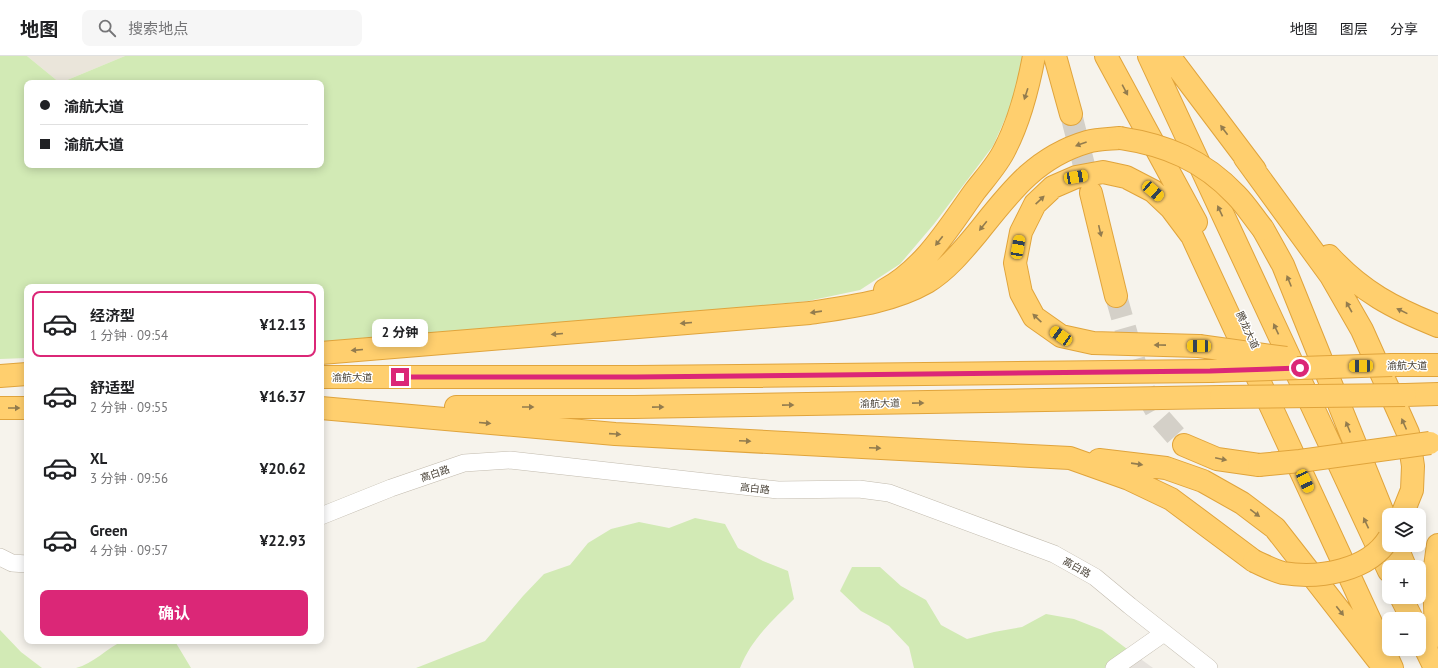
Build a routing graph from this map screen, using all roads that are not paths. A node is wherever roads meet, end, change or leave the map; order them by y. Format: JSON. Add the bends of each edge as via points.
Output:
{"nodes":[{"id":1,"x":1034,"y":56,"type":"edge"},
{"id":2,"x":1055,"y":56,"type":"edge"},
{"id":3,"x":1106,"y":56,"type":"edge"},
{"id":4,"x":1149,"y":56,"type":"edge"},
{"id":5,"x":1169,"y":56,"type":"edge"},
{"id":6,"x":1071,"y":114,"type":"tunnel mouth"},
{"id":7,"x":1245,"y":158,"type":"junction"},
{"id":8,"x":1091,"y":193,"type":"tunnel mouth"},
{"id":9,"x":1116,"y":296,"type":"tunnel mouth"},
{"id":10,"x":854,"y":306,"type":"junction"},
{"id":11,"x":1438,"y":326,"type":"edge"},
{"id":12,"x":324,"y":353,"type":"edge"},
{"id":13,"x":1438,"y":365,"type":"edge"},
{"id":14,"x":1345,"y":366,"type":"junction"},
{"id":15,"x":0,"y":376,"type":"edge"},
{"id":16,"x":24,"y":376,"type":"edge"},
{"id":17,"x":324,"y":377,"type":"edge"},
{"id":18,"x":1438,"y":394,"type":"edge"},
{"id":19,"x":0,"y":408,"type":"edge"},
{"id":20,"x":24,"y":408,"type":"edge"},
{"id":21,"x":324,"y":408,"type":"edge"},
{"id":22,"x":324,"y":408,"type":"edge"},
{"id":23,"x":1434,"y":442,"type":"edge"},
{"id":24,"x":1184,"y":445,"type":"tunnel mouth"},
{"id":25,"x":1070,"y":458,"type":"junction"},
{"id":26,"x":1405,"y":508,"type":"edge"},
{"id":27,"x":1382,"y":511,"type":"edge"},
{"id":28,"x":324,"y":515,"type":"edge"},
{"id":29,"x":1438,"y":545,"type":"edge"},
{"id":30,"x":1382,"y":548,"type":"edge"},
{"id":31,"x":0,"y":557,"type":"edge"},
{"id":32,"x":1384,"y":560,"type":"edge"},
{"id":33,"x":24,"y":564,"type":"edge"},
{"id":34,"x":1420,"y":604,"type":"edge"},
{"id":35,"x":1382,"y":617,"type":"edge"},
{"id":36,"x":1164,"y":633,"type":"junction"},
{"id":37,"x":1431,"y":637,"type":"edge"},
{"id":38,"x":1400,"y":656,"type":"edge"},
{"id":39,"x":1114,"y":668,"type":"edge"},
{"id":40,"x":1209,"y":668,"type":"edge"},
{"id":41,"x":1385,"y":668,"type":"edge"},
{"id":42,"x":1392,"y":668,"type":"edge"},
{"id":43,"x":1406,"y":668,"type":"edge"},
{"id":44,"x":1435,"y":668,"type":"edge"}],
"edges":[{"from":1,"to":10,"type":"highway","one_way":true,"via":[[1017,122],[1005,150],[939,242],[892,286]]},
{"from":2,"to":6,"type":"highway"},
{"from":3,"to":35,"type":"highway","name":"腾龙大道","one_way":true,"via":[[1213,254]]},
{"from":32,"to":4,"type":"highway","one_way":true},
{"from":7,"to":5,"type":"highway","one_way":true},
{"from":11,"to":7,"type":"highway","one_way":true,"via":[[1402,312],[1348,276],[1295,219]]},
{"from":26,"to":7,"type":"highway","one_way":true,"via":[[1412,490],[1413,466],[1408,433],[1362,330],[1331,276]]},
{"from":8,"to":9,"type":"highway","one_way":true},
{"from":10,"to":12,"type":"highway","one_way":true,"via":[[810,313]]},
{"from":27,"to":10,"type":"highway","one_way":true,"bridge":true,"via":[[1283,265],[1263,229],[1236,195],[1210,170],[1176,151],[1147,142],[1120,138],[1088,142],[1059,152],[1032,170],[962,252],[927,281],[897,295]]},
{"from":13,"to":14,"type":"highway","name":"渝航大道","bridge":true},
{"from":14,"to":17,"type":"highway","name":"渝航大道","bridge":true,"via":[[1210,371],[636,377]]},
{"from":14,"to":42,"type":"highway","one_way":true,"bridge":true,"via":[[1199,346],[1092,343],[1061,336],[1034,317],[1021,293],[1015,263],[1021,232],[1035,204],[1053,188],[1076,177],[1103,172],[1126,177],[1153,191],[1171,208],[1192,236]]},
{"from":15,"to":16,"type":"highway"},
{"from":21,"to":18,"type":"highway","name":"渝航大道","one_way":true,"bridge":true,"via":[[634,407]]},
{"from":19,"to":20,"type":"highway","one_way":true},
{"from":22,"to":25,"type":"highway","one_way":true,"via":[[615,434]]},
{"from":24,"to":23,"type":"highway","one_way":true,"bridge":true,"via":[[1217,460],[1259,465]]},
{"from":25,"to":30,"type":"highway","bridge":true,"via":[[1129,479],[1171,499],[1254,561],[1282,573],[1315,575],[1350,569]]},
{"from":25,"to":41,"type":"highway","one_way":true,"via":[[1166,468],[1202,481],[1242,503],[1275,528]]},
{"from":28,"to":36,"type":"street","name":"高白路","via":[[464,463],[510,460],[778,490],[859,489],[889,493],[1054,554],[1096,577]]},
{"from":29,"to":37,"type":"highway"},
{"from":31,"to":33,"type":"street","via":[[12,563]]},
{"from":34,"to":37,"type":"highway"},
{"from":36,"to":39,"type":"street"},
{"from":36,"to":40,"type":"street","name":"高白路"},
{"from":37,"to":44,"type":"highway"},
{"from":38,"to":43,"type":"highway"}]}
